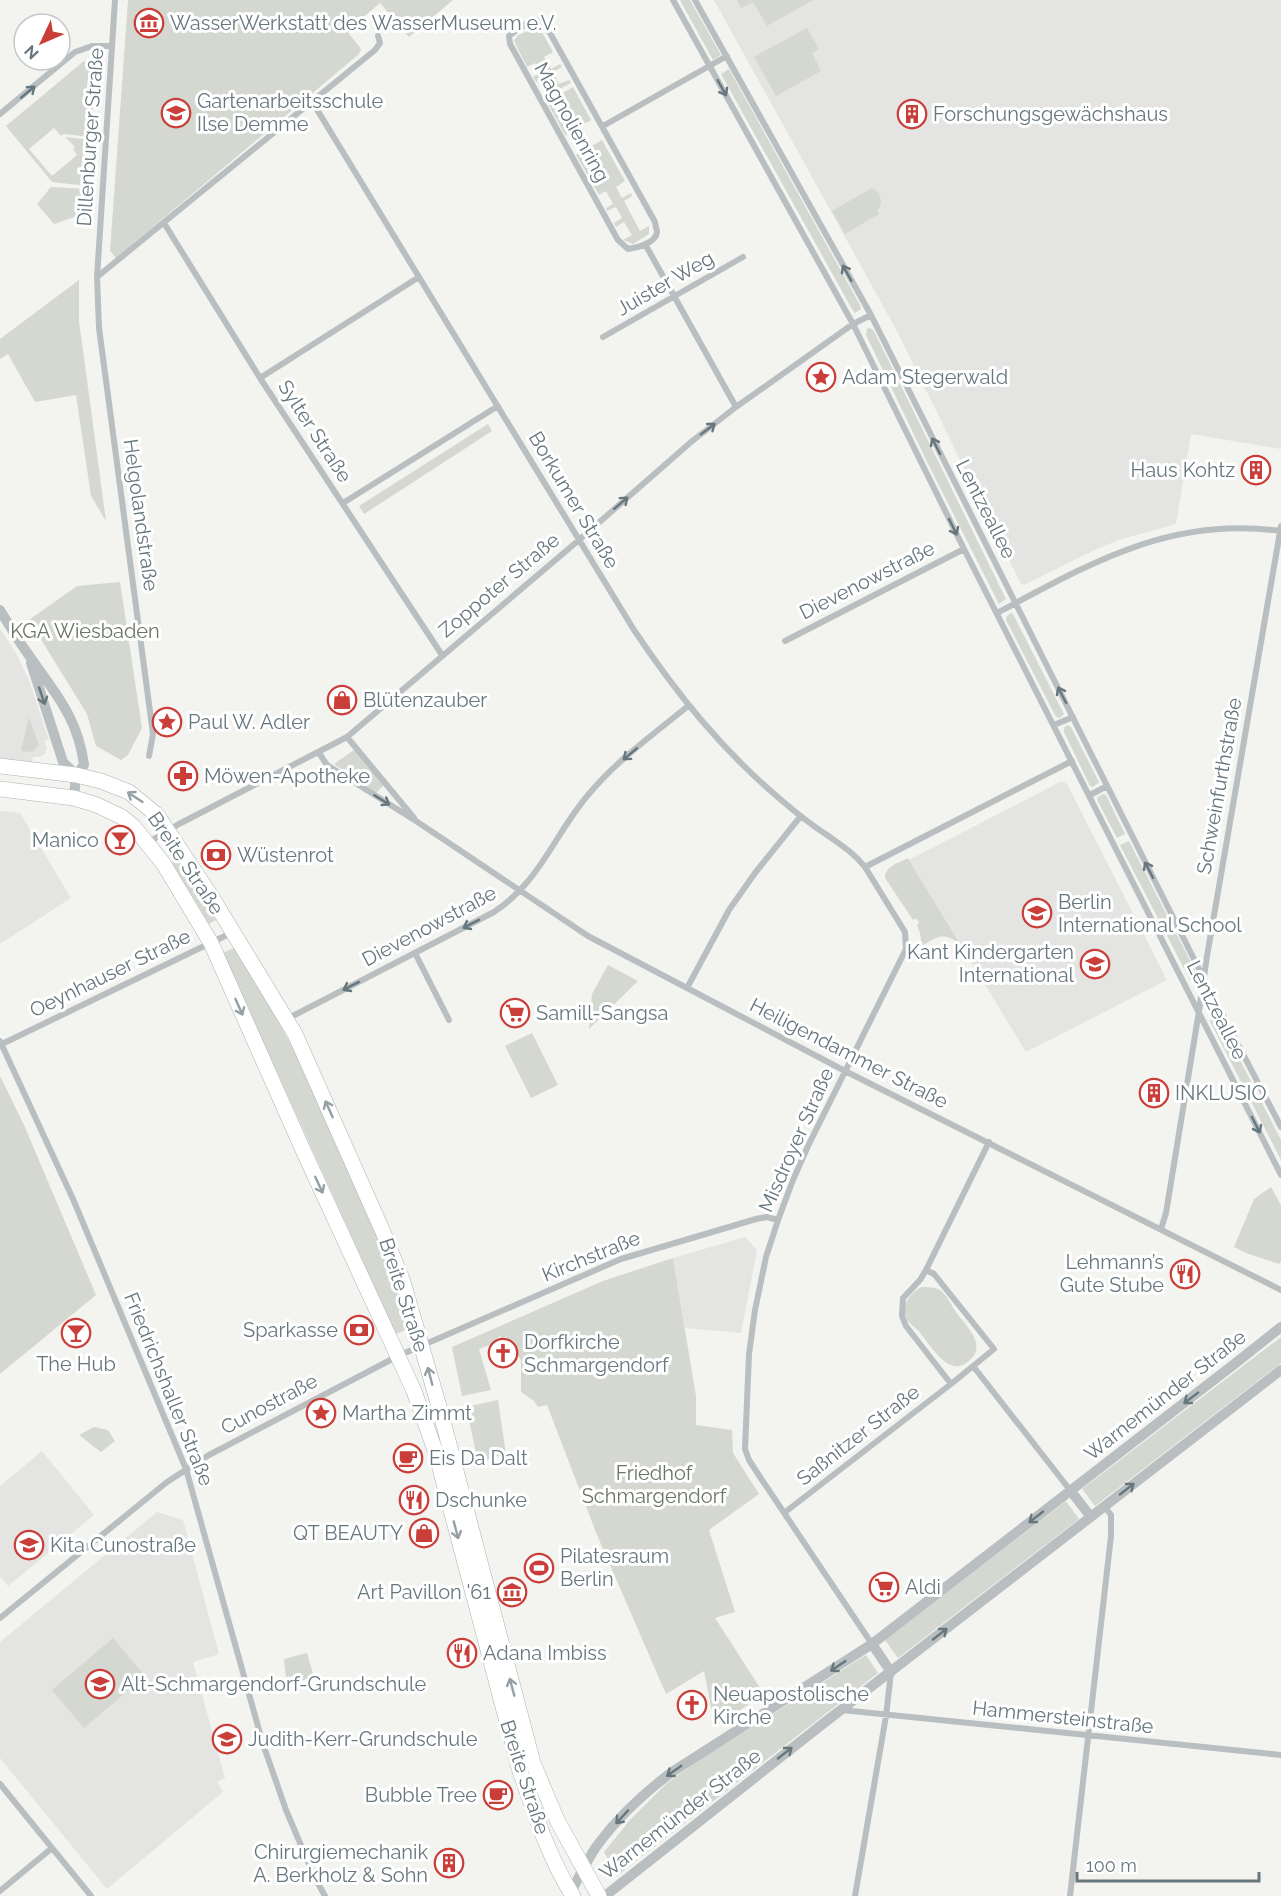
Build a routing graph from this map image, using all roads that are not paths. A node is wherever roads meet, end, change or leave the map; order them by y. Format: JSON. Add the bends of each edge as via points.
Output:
{"nodes":[{"id":1,"x":115,"y":0,"type":"edge"},
{"id":2,"x":673,"y":0,"type":"edge"},
{"id":3,"x":695,"y":0,"type":"edge"},
{"id":4,"x":378,"y":36,"type":"dead end"},
{"id":5,"x":112,"y":46,"type":"junction"},
{"id":6,"x":727,"y":56,"type":"junction"},
{"id":7,"x":710,"y":65,"type":"junction"},
{"id":8,"x":313,"y":103,"type":"junction"},
{"id":9,"x":0,"y":114,"type":"edge"},
{"id":10,"x":603,"y":126,"type":"junction"},
{"id":11,"x":164,"y":223,"type":"junction"},
{"id":12,"x":645,"y":244,"type":"junction"},
{"id":13,"x":743,"y":257,"type":"dead end"},
{"id":14,"x":97,"y":277,"type":"junction"},
{"id":15,"x":419,"y":277,"type":"junction"},
{"id":16,"x":674,"y":296,"type":"junction"},
{"id":17,"x":871,"y":315,"type":"junction"},
{"id":18,"x":853,"y":324,"type":"junction"},
{"id":19,"x":603,"y":337,"type":"dead end"},
{"id":20,"x":260,"y":378,"type":"junction"},
{"id":21,"x":498,"y":406,"type":"junction"},
{"id":22,"x":736,"y":407,"type":"junction"},
{"id":23,"x":343,"y":503,"type":"junction"},
{"id":24,"x":1281,"y":526,"type":"edge"},
{"id":25,"x":1281,"y":531,"type":"edge"},
{"id":26,"x":579,"y":540,"type":"junction"},
{"id":27,"x":964,"y":549,"type":"junction"},
{"id":28,"x":1015,"y":603,"type":"junction"},
{"id":29,"x":0,"y":610,"type":"edge"},
{"id":30,"x":997,"y":613,"type":"junction"},
{"id":31,"x":784,"y":641,"type":"dead end"},
{"id":32,"x":28,"y":655,"type":"junction"},
{"id":33,"x":442,"y":655,"type":"junction"},
{"id":34,"x":688,"y":706,"type":"junction"},
{"id":35,"x":1073,"y":717,"type":"junction"},
{"id":36,"x":1054,"y":725,"type":"junction"},
{"id":37,"x":347,"y":737,"type":"junction"},
{"id":38,"x":319,"y":753,"type":"junction"},
{"id":39,"x":149,"y":756,"type":"dead end"},
{"id":40,"x":1072,"y":761,"type":"junction"},
{"id":41,"x":0,"y":766,"type":"edge"},
{"id":42,"x":76,"y":775,"type":"junction"},
{"id":43,"x":1107,"y":786,"type":"junction"},
{"id":44,"x":0,"y":789,"type":"edge"},
{"id":45,"x":1090,"y":795,"type":"junction"},
{"id":46,"x":74,"y":798,"type":"junction"},
{"id":47,"x":800,"y":817,"type":"junction"},
{"id":48,"x":416,"y":821,"type":"junction"},
{"id":49,"x":169,"y":830,"type":"junction"},
{"id":50,"x":148,"y":843,"type":"junction"},
{"id":51,"x":865,"y":867,"type":"junction"},
{"id":52,"x":520,"y":891,"type":"junction"},
{"id":53,"x":233,"y":932,"type":"junction"},
{"id":54,"x":211,"y":943,"type":"junction"},
{"id":55,"x":415,"y":953,"type":"junction"},
{"id":56,"x":1203,"y":977,"type":"junction"},
{"id":57,"x":687,"y":988,"type":"junction"},
{"id":58,"x":1199,"y":1011,"type":"junction"},
{"id":59,"x":286,"y":1019,"type":"junction"},
{"id":60,"x":450,"y":1020,"type":"dead end"},
{"id":61,"x":1,"y":1043,"type":"edge"},
{"id":62,"x":845,"y":1071,"type":"junction"},
{"id":63,"x":1281,"y":1127,"type":"edge"},
{"id":64,"x":988,"y":1143,"type":"junction"},
{"id":65,"x":1281,"y":1175,"type":"edge"},
{"id":66,"x":777,"y":1221,"type":"junction"},
{"id":67,"x":1161,"y":1229,"type":"junction"},
{"id":68,"x":926,"y":1270,"type":"junction"},
{"id":69,"x":1281,"y":1290,"type":"edge"},
{"id":70,"x":1281,"y":1327,"type":"edge"},
{"id":71,"x":422,"y":1346,"type":"junction"},
{"id":72,"x":398,"y":1356,"type":"junction"},
{"id":73,"x":972,"y":1366,"type":"junction"},
{"id":74,"x":1281,"y":1370,"type":"edge"},
{"id":75,"x":951,"y":1384,"type":"junction"},
{"id":76,"x":186,"y":1469,"type":"junction"},
{"id":77,"x":1070,"y":1490,"type":"junction"},
{"id":78,"x":1105,"y":1507,"type":"junction"},
{"id":79,"x":784,"y":1513,"type":"junction"},
{"id":80,"x":1091,"y":1517,"type":"junction"},
{"id":81,"x":0,"y":1618,"type":"edge"},
{"id":82,"x":872,"y":1644,"type":"junction"},
{"id":83,"x":891,"y":1672,"type":"junction"},
{"id":84,"x":841,"y":1710,"type":"junction"},
{"id":85,"x":886,"y":1716,"type":"junction"},
{"id":86,"x":1089,"y":1736,"type":"junction"},
{"id":87,"x":1281,"y":1755,"type":"edge"},
{"id":88,"x":0,"y":1784,"type":"edge"},
{"id":89,"x":52,"y":1848,"type":"junction"},
{"id":90,"x":584,"y":1868,"type":"junction"},
{"id":91,"x":0,"y":1891,"type":"edge"},
{"id":92,"x":571,"y":1895,"type":"edge"},
{"id":93,"x":91,"y":1896,"type":"edge"},
{"id":94,"x":325,"y":1896,"type":"edge"},
{"id":95,"x":599,"y":1896,"type":"edge"},
{"id":96,"x":604,"y":1896,"type":"edge"},
{"id":97,"x":855,"y":1896,"type":"edge"},
{"id":98,"x":1070,"y":1896,"type":"edge"}],
"edges":[{"from":1,"to":5,"type":"street","name":"Dillenburger Straße"},
{"from":2,"to":7,"type":"street","name":"Lentzeallee"},
{"from":3,"to":6,"type":"street","name":"Lentzeallee"},
{"from":4,"to":8,"type":"street","via":[[380,43],[375,50]]},
{"from":9,"to":5,"type":"street","one_way":true,"via":[[75,52],[92,46]]},
{"from":5,"to":14,"type":"street","name":"Dillenburger Straße"},
{"from":6,"to":7,"type":"street"},
{"from":17,"to":6,"type":"street","name":"Lentzeallee","one_way":true},
{"from":7,"to":10,"type":"street","name":"Magnolienring"},
{"from":7,"to":18,"type":"street","name":"Lentzeallee","one_way":true},
{"from":8,"to":11,"type":"street"},
{"from":8,"to":15,"type":"street","name":"Borkumer Straße"},
{"from":10,"to":12,"type":"street","name":"Magnolienring","via":[[655,222],[655,237]]},
{"from":10,"to":12,"type":"street","name":"Magnolienring","via":[[545,24],[533,21],[514,31],[509,36],[510,44],[618,240],[628,249]]},
{"from":11,"to":14,"type":"street"},
{"from":11,"to":20,"type":"street","name":"Sylter Straße"},
{"from":12,"to":16,"type":"street"},
{"from":13,"to":16,"type":"street","name":"Juister Weg"},
{"from":14,"to":39,"type":"street","name":"Helgolandstraße","via":[[99,328],[153,734]]},
{"from":15,"to":20,"type":"street"},
{"from":15,"to":21,"type":"street","name":"Borkumer Straße"},
{"from":16,"to":19,"type":"street","name":"Juister Weg"},
{"from":16,"to":22,"type":"street"},
{"from":17,"to":18,"type":"street"},
{"from":28,"to":17,"type":"street","name":"Lentzeallee","one_way":true},
{"from":18,"to":22,"type":"street","name":"Zoppoter Straße"},
{"from":18,"to":27,"type":"street","name":"Lentzeallee","one_way":true},
{"from":20,"to":23,"type":"street","name":"Sylter Straße"},
{"from":21,"to":23,"type":"street"},
{"from":21,"to":26,"type":"street","name":"Borkumer Straße"},
{"from":26,"to":22,"type":"street","name":"Zoppoter Straße","one_way":true,"via":[[690,442]]},
{"from":23,"to":33,"type":"street","name":"Sylter Straße"},
{"from":24,"to":25,"type":"street","name":"Schweinfurthstraße"},
{"from":25,"to":28,"type":"street","via":[[1237,528],[1159,538],[1100,560]]},
{"from":25,"to":56,"type":"street","name":"Schweinfurthstraße"},
{"from":26,"to":33,"type":"street","name":"Zoppoter Straße"},
{"from":26,"to":34,"type":"street","name":"Borkumer Straße","via":[[634,630]]},
{"from":27,"to":30,"type":"street","name":"Lentzeallee"},
{"from":27,"to":31,"type":"street","name":"Dievenowstraße"},
{"from":28,"to":30,"type":"street"},
{"from":35,"to":28,"type":"street","name":"Lentzeallee","one_way":true},
{"from":29,"to":32,"type":"street"},
{"from":30,"to":36,"type":"street","name":"Lentzeallee"},
{"from":32,"to":42,"type":"street","one_way":true,"via":[[63,762]]},
{"from":32,"to":42,"type":"street","via":[[52,685],[82,748],[84,765]]},
{"from":33,"to":37,"type":"street","name":"Zoppoter Straße"},
{"from":34,"to":47,"type":"street","name":"Borkumer Straße","via":[[737,760]]},
{"from":34,"to":52,"type":"street","name":"Dievenowstraße","one_way":true,"via":[[597,784]]},
{"from":35,"to":36,"type":"street"},
{"from":35,"to":43,"type":"street","name":"Lentzeallee"},
{"from":36,"to":40,"type":"street","name":"Lentzeallee"},
{"from":37,"to":38,"type":"street","name":"Zoppoter Straße"},
{"from":37,"to":48,"type":"street","name":"Heiligendammer Straße"},
{"from":38,"to":48,"type":"street","name":"Heiligendammer Straße","one_way":true,"via":[[327,765]]},
{"from":38,"to":49,"type":"street","name":"Zoppoter Straße"},
{"from":40,"to":45,"type":"street","name":"Lentzeallee"},
{"from":40,"to":51,"type":"street"},
{"from":41,"to":42,"type":"main road","name":"Breite Straße"},
{"from":42,"to":46,"type":"street"},
{"from":49,"to":42,"type":"main road","name":"Breite Straße","one_way":true,"via":[[129,792]]},
{"from":43,"to":45,"type":"street"},
{"from":56,"to":43,"type":"street","name":"Lentzeallee","one_way":true},
{"from":44,"to":46,"type":"main road","name":"Breite Straße"},
{"from":45,"to":58,"type":"street","name":"Lentzeallee"},
{"from":46,"to":50,"type":"main road","name":"Breite Straße","via":[[122,817]]},
{"from":47,"to":51,"type":"street","name":"Borkumer Straße","via":[[857,856]]},
{"from":47,"to":57,"type":"street","via":[[735,900]]},
{"from":48,"to":52,"type":"street","name":"Heiligendammer Straße"},
{"from":49,"to":50,"type":"street","name":"Zoppoter Straße"},
{"from":49,"to":53,"type":"main road","name":"Breite Straße"},
{"from":50,"to":54,"type":"main road","name":"Breite Straße"},
{"from":51,"to":62,"type":"street","name":"Misdroyer Straße","via":[[905,932],[907,942]]},
{"from":52,"to":55,"type":"street","name":"Dievenowstraße","one_way":true,"via":[[494,912]]},
{"from":52,"to":57,"type":"street","name":"Heiligendammer Straße","via":[[588,936]]},
{"from":53,"to":54,"type":"street","name":"Oeynhauser Straße"},
{"from":53,"to":59,"type":"main road","name":"Breite Straße"},
{"from":54,"to":61,"type":"street","name":"Oeynhauser Straße"},
{"from":54,"to":72,"type":"main road","name":"Breite Straße","one_way":true},
{"from":55,"to":59,"type":"street","name":"Dievenowstraße","one_way":true},
{"from":55,"to":60,"type":"street"},
{"from":56,"to":58,"type":"street","name":"Schweinfurthstraße"},
{"from":56,"to":63,"type":"street","name":"Lentzeallee"},
{"from":57,"to":62,"type":"street","name":"Heiligendammer Straße"},
{"from":58,"to":65,"type":"street","name":"Lentzeallee","one_way":true},
{"from":58,"to":67,"type":"street","name":"Schweinfurthstraße"},
{"from":71,"to":59,"type":"main road","name":"Breite Straße","one_way":true,"via":[[383,1232]]},
{"from":61,"to":76,"type":"street","name":"Friedrichshaller Straße","via":[[73,1199]]},
{"from":62,"to":64,"type":"street","name":"Heiligendammer Straße"},
{"from":62,"to":66,"type":"street","name":"Misdroyer Straße"},
{"from":64,"to":67,"type":"street","name":"Heiligendammer Straße"},
{"from":64,"to":68,"type":"street"},
{"from":66,"to":71,"type":"street","name":"Kirchstraße","via":[[756,1219],[621,1259]]},
{"from":66,"to":79,"type":"street","name":"Misdroyer Straße","via":[[752,1332],[745,1449]]},
{"from":67,"to":69,"type":"street","name":"Heiligendammer Straße"},
{"from":68,"to":73,"type":"street","name":"Saßnitzer Straße","via":[[934,1274],[994,1349]]},
{"from":68,"to":75,"type":"street","via":[[903,1298],[902,1316]]},
{"from":70,"to":77,"type":"street","name":"Warnemünder Straße","one_way":true},
{"from":71,"to":72,"type":"street","name":"Cunostraße"},
{"from":90,"to":71,"type":"main road","name":"Breite Straße","one_way":true,"via":[[556,1820],[533,1763]]},
{"from":72,"to":76,"type":"street","name":"Cunostraße"},
{"from":72,"to":92,"type":"main road","name":"Breite Straße","one_way":true,"via":[[436,1453],[520,1772],[534,1814]]},
{"from":73,"to":75,"type":"street","name":"Saßnitzer Straße"},
{"from":73,"to":77,"type":"street"},
{"from":78,"to":74,"type":"street","name":"Warnemünder Straße","one_way":true},
{"from":75,"to":79,"type":"street","name":"Saßnitzer Straße"},
{"from":76,"to":81,"type":"street","name":"Cunostraße"},
{"from":76,"to":94,"type":"street","name":"Friedrichshaller Straße","via":[[263,1744],[286,1810]]},
{"from":77,"to":80,"type":"street"},
{"from":77,"to":82,"type":"street","name":"Warnemünder Straße","one_way":true},
{"from":78,"to":80,"type":"street","name":"Warnemünder Straße"},
{"from":78,"to":86,"type":"street","via":[[1111,1515],[1111,1536]]},
{"from":79,"to":82,"type":"street","name":"Misdroyer Straße"},
{"from":83,"to":80,"type":"street","name":"Warnemünder Straße","one_way":true},
{"from":82,"to":83,"type":"street"},
{"from":82,"to":90,"type":"street","name":"Warnemünder Straße","one_way":true,"via":[[657,1783],[610,1830]]},
{"from":83,"to":84,"type":"street","name":"Warnemünder Straße"},
{"from":83,"to":85,"type":"street"},
{"from":84,"to":85,"type":"street","name":"Hammersteinstraße"},
{"from":96,"to":84,"type":"street","name":"Warnemünder Straße","one_way":true},
{"from":85,"to":86,"type":"street","name":"Hammersteinstraße"},
{"from":85,"to":97,"type":"street"},
{"from":86,"to":87,"type":"street","name":"Hammersteinstraße"},
{"from":86,"to":98,"type":"street"},
{"from":88,"to":89,"type":"street"},
{"from":89,"to":91,"type":"street"},
{"from":89,"to":93,"type":"street"},
{"from":90,"to":92,"type":"street","name":"Warnemünder Straße"},
{"from":90,"to":95,"type":"main road","name":"Breite Straße"}]}
